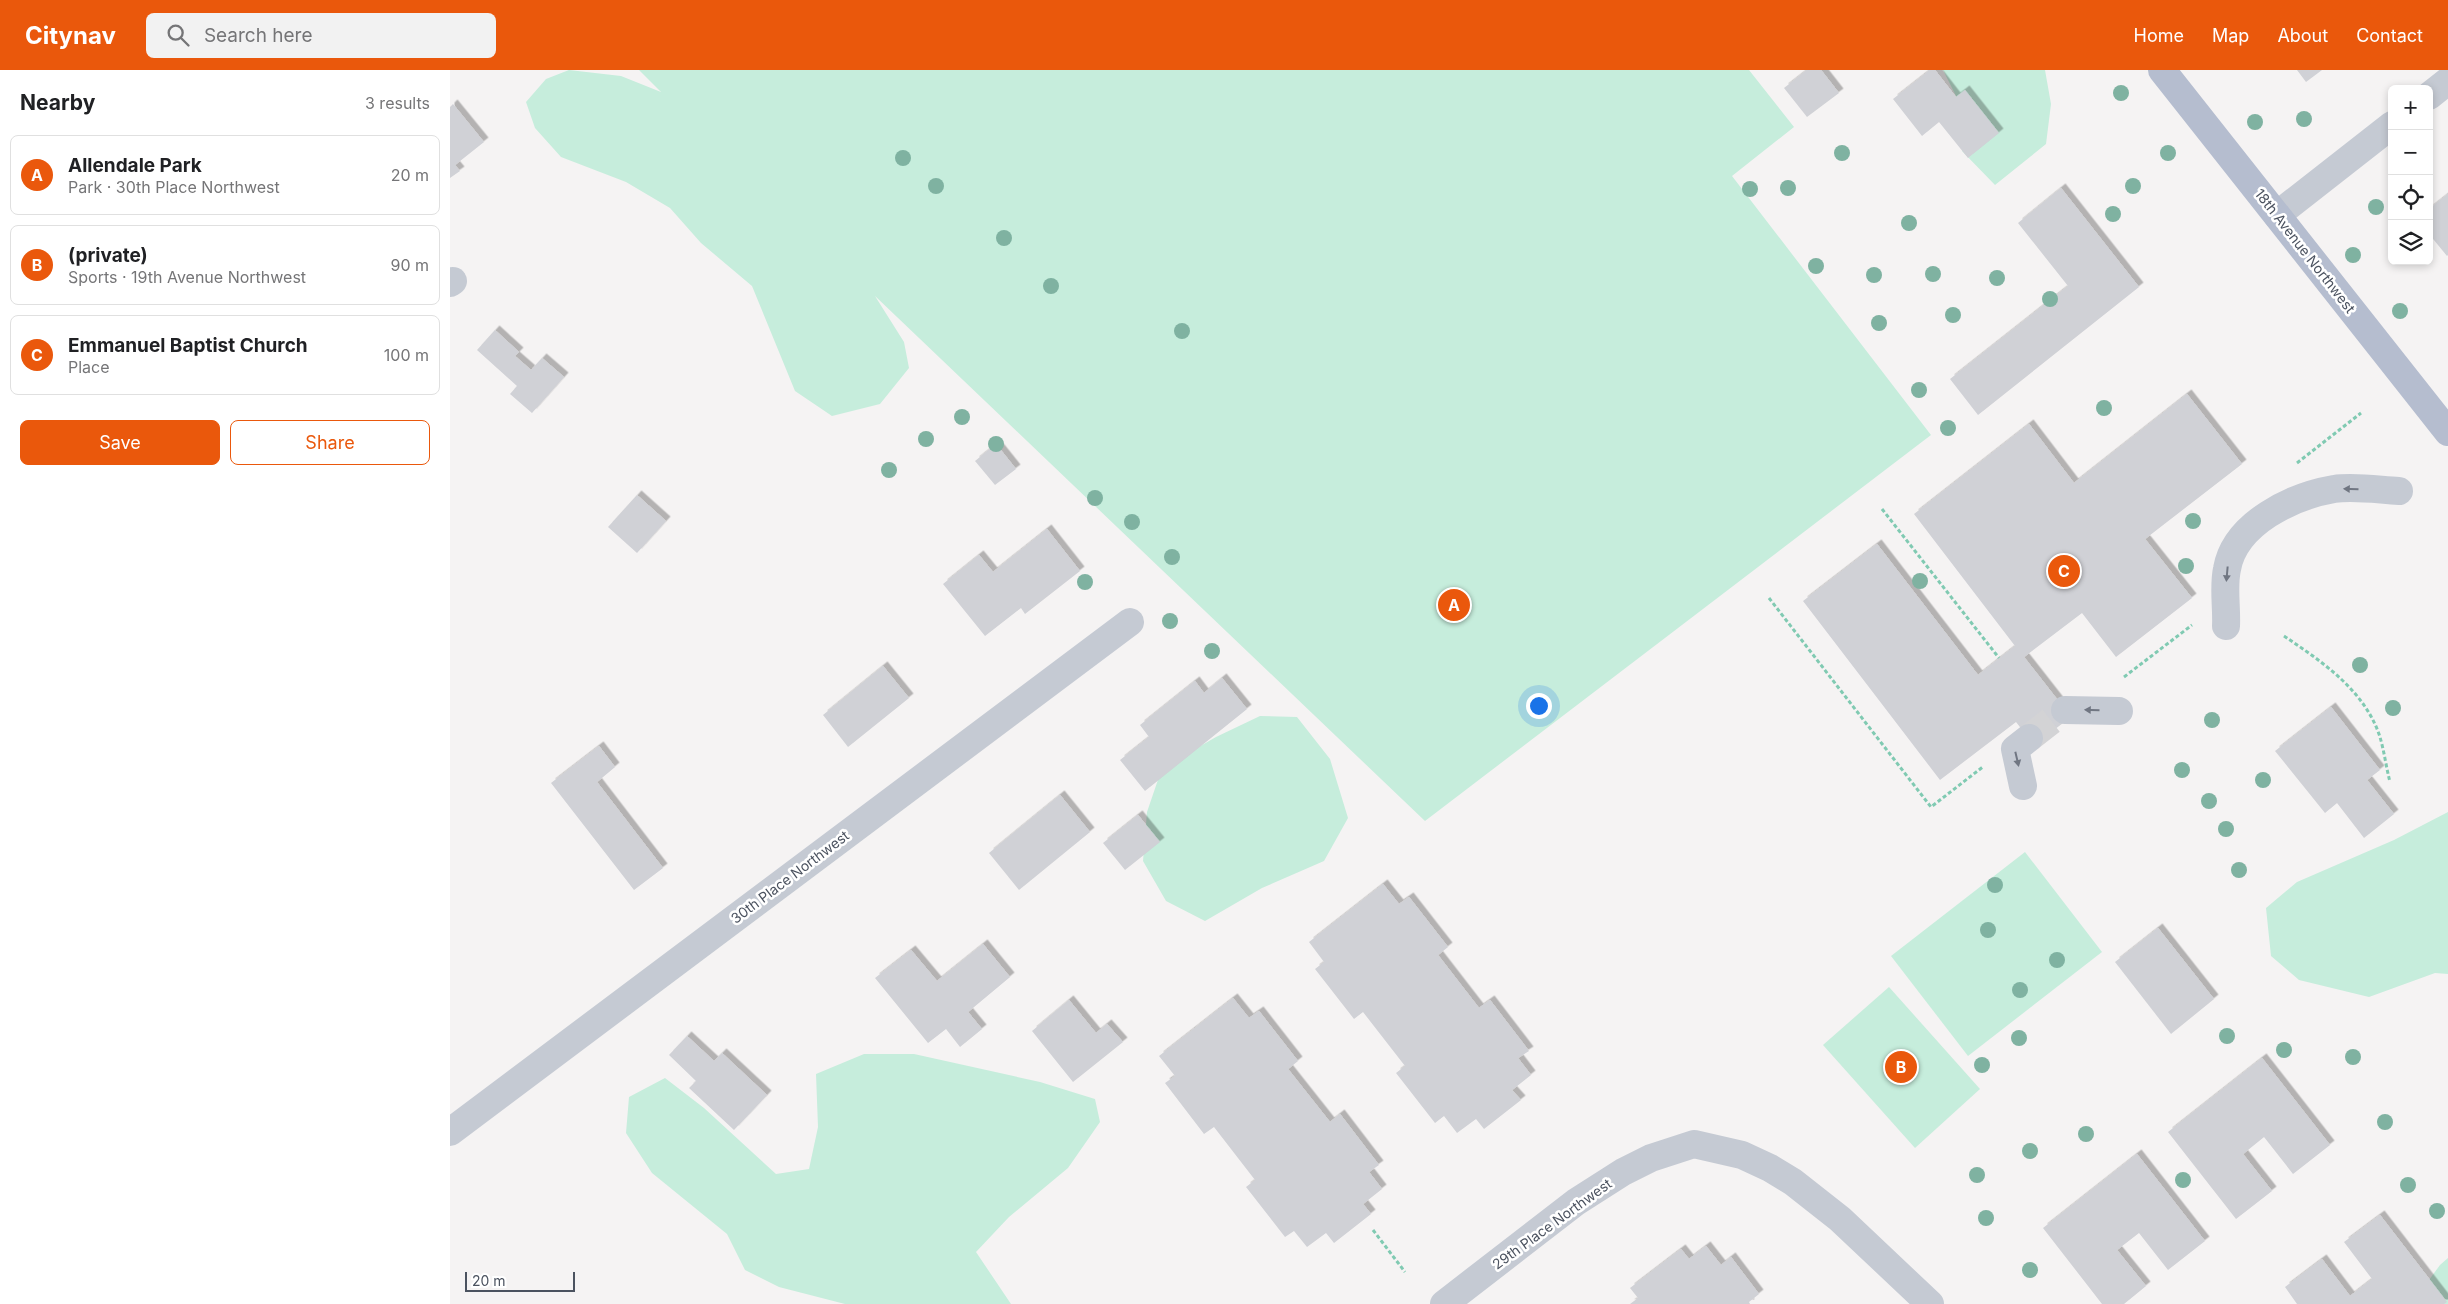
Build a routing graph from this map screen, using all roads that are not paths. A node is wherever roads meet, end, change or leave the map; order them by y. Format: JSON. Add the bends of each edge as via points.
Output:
{"nodes":[{"id":1,"x":2162,"y":70,"type":"edge"},
{"id":2,"x":2448,"y":81,"type":"edge"},
{"id":3,"x":2433,"y":93,"type":"edge"},
{"id":4,"x":2388,"y":128,"type":"edge"},
{"id":5,"x":2277,"y":215,"type":"junction"},
{"id":6,"x":2448,"y":432,"type":"edge"},
{"id":7,"x":2399,"y":491,"type":"dead end"},
{"id":8,"x":1130,"y":622,"type":"dead end"},
{"id":9,"x":2226,"y":626,"type":"dead end"},
{"id":10,"x":2065,"y":710,"type":"tunnel mouth"},
{"id":11,"x":2119,"y":711,"type":"dead end"},
{"id":12,"x":2029,"y":738,"type":"tunnel mouth"},
{"id":13,"x":2023,"y":786,"type":"dead end"},
{"id":14,"x":450,"y":1132,"type":"edge"},
{"id":15,"x":1444,"y":1304,"type":"edge"},
{"id":16,"x":1930,"y":1304,"type":"edge"}],
"edges":[{"from":1,"to":5,"type":"main road","name":"18th Avenue Northwest"},
{"from":2,"to":3,"type":"street"},
{"from":4,"to":5,"type":"street"},
{"from":5,"to":6,"type":"main road","name":"18th Avenue Northwest"},
{"from":7,"to":9,"type":"street","one_way":true,"via":[[2336,489],[2300,498],[2266,517],[2240,539],[2227,568]]},
{"from":8,"to":14,"type":"street","name":"30th Place Northwest"},
{"from":11,"to":10,"type":"street","one_way":true},
{"from":12,"to":13,"type":"street","one_way":true,"via":[[2015,749]]},
{"from":15,"to":16,"type":"street","name":"29th Place Northwest","via":[[1576,1202],[1651,1158],[1694,1144],[1742,1155],[1792,1182],[1840,1219]]}]}
